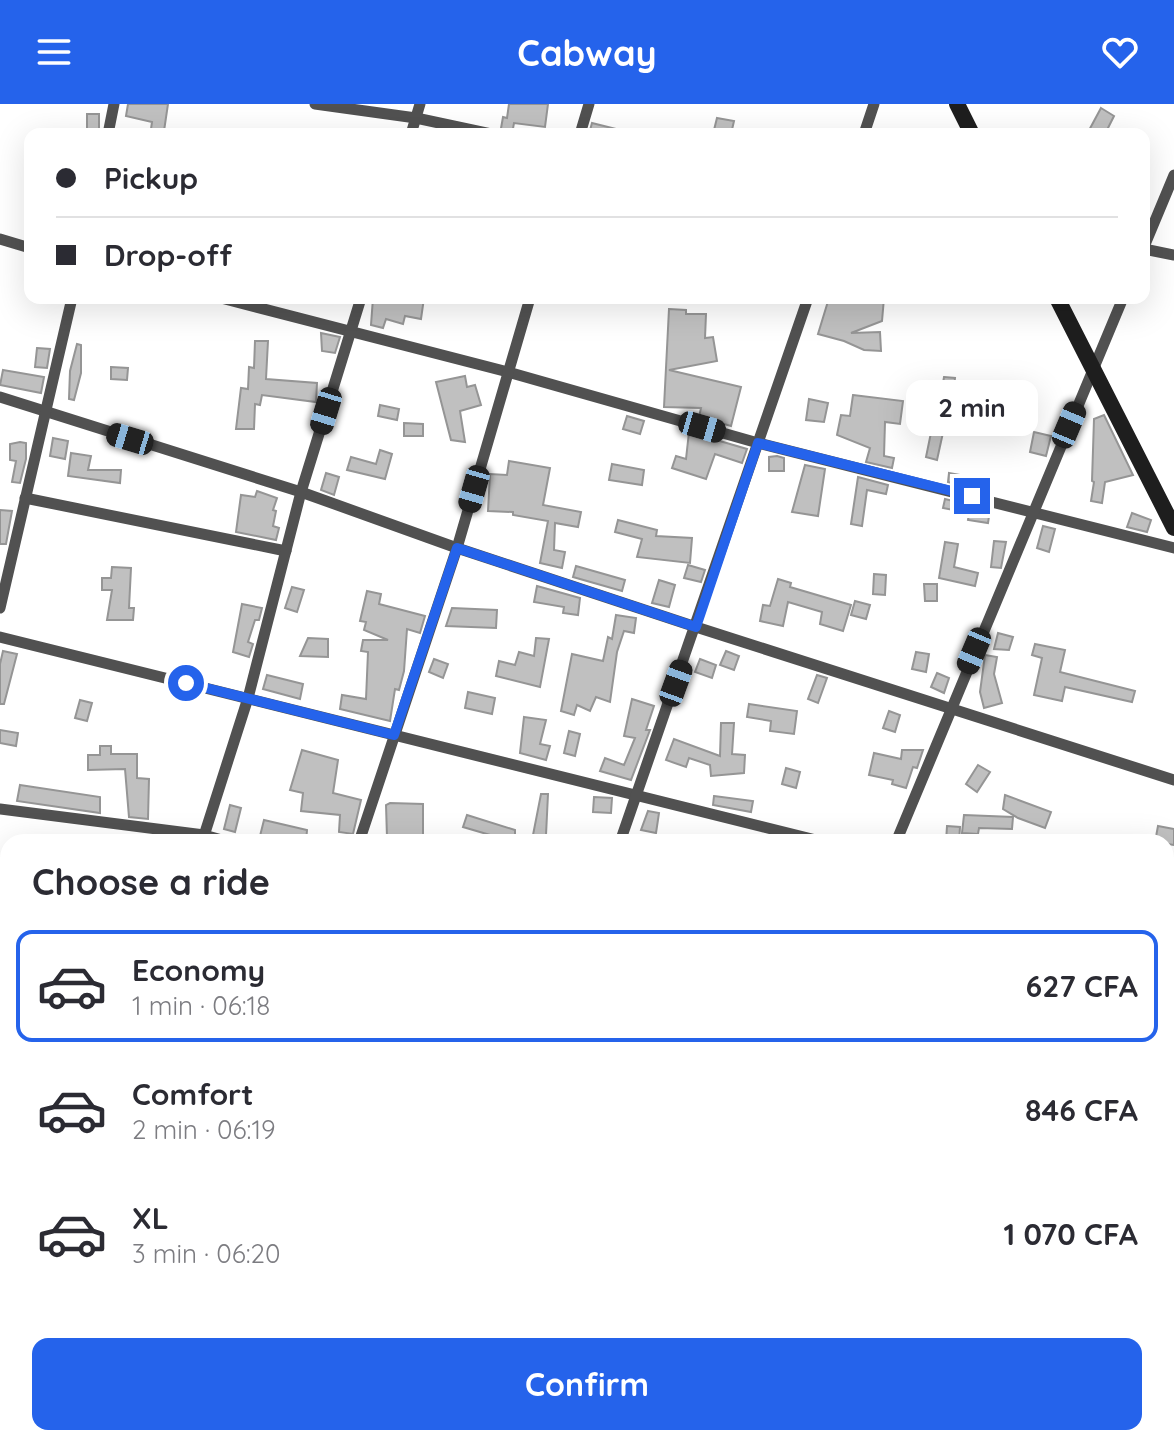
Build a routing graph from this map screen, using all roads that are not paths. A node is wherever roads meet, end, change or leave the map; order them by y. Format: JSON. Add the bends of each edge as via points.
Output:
{"nodes":[{"id":1,"x":114,"y":104,"type":"edge"},
{"id":2,"x":315,"y":104,"type":"edge"},
{"id":3,"x":420,"y":104,"type":"edge"},
{"id":4,"x":589,"y":104,"type":"edge"},
{"id":5,"x":874,"y":104,"type":"edge"},
{"id":6,"x":957,"y":104,"type":"edge"},
{"id":7,"x":416,"y":118,"type":"junction"},
{"id":8,"x":109,"y":128,"type":"edge"},
{"id":9,"x":413,"y":128,"type":"edge"},
{"id":10,"x":463,"y":128,"type":"edge"},
{"id":11,"x":582,"y":128,"type":"edge"},
{"id":12,"x":866,"y":128,"type":"edge"},
{"id":13,"x":969,"y":128,"type":"edge"},
{"id":14,"x":1174,"y":175,"type":"edge"},
{"id":15,"x":1150,"y":233,"type":"edge"},
{"id":16,"x":0,"y":239,"type":"edge"},
{"id":17,"x":24,"y":246,"type":"edge"},
{"id":18,"x":1150,"y":249,"type":"edge"},
{"id":19,"x":1174,"y":255,"type":"edge"},
{"id":20,"x":71,"y":304,"type":"edge"},
{"id":21,"x":245,"y":304,"type":"edge"},
{"id":22,"x":359,"y":304,"type":"edge"},
{"id":23,"x":528,"y":304,"type":"edge"},
{"id":24,"x":806,"y":304,"type":"edge"},
{"id":25,"x":1060,"y":304,"type":"edge"},
{"id":26,"x":1120,"y":304,"type":"edge"},
{"id":27,"x":351,"y":331,"type":"junction"},
{"id":28,"x":1093,"y":368,"type":"junction"},
{"id":29,"x":508,"y":372,"type":"junction"},
{"id":30,"x":0,"y":397,"type":"edge"},
{"id":31,"x":45,"y":413,"type":"junction"},
{"id":32,"x":758,"y":443,"type":"junction"},
{"id":33,"x":301,"y":492,"type":"junction"},
{"id":34,"x":25,"y":498,"type":"junction"},
{"id":35,"x":1033,"y":511,"type":"junction"},
{"id":36,"x":1174,"y":528,"type":"edge"},
{"id":37,"x":457,"y":548,"type":"junction"},
{"id":38,"x":1174,"y":548,"type":"edge"},
{"id":39,"x":286,"y":551,"type":"junction"},
{"id":40,"x":0,"y":608,"type":"edge"},
{"id":41,"x":696,"y":627,"type":"junction"},
{"id":42,"x":0,"y":637,"type":"edge"},
{"id":43,"x":248,"y":698,"type":"junction"},
{"id":44,"x":951,"y":707,"type":"junction"},
{"id":45,"x":394,"y":735,"type":"junction"},
{"id":46,"x":1174,"y":780,"type":"edge"},
{"id":47,"x":636,"y":795,"type":"junction"},
{"id":48,"x":0,"y":809,"type":"edge"},
{"id":49,"x":169,"y":834,"type":"edge"},
{"id":50,"x":205,"y":834,"type":"edge"},
{"id":51,"x":362,"y":834,"type":"edge"},
{"id":52,"x":623,"y":834,"type":"edge"},
{"id":53,"x":792,"y":834,"type":"edge"},
{"id":54,"x":899,"y":834,"type":"edge"}],
"edges":[{"from":1,"to":8,"type":"street"},
{"from":2,"to":7,"type":"street"},
{"from":3,"to":7,"type":"street"},
{"from":4,"to":11,"type":"street"},
{"from":5,"to":12,"type":"street"},
{"from":6,"to":13,"type":"main road"},
{"from":7,"to":9,"type":"street"},
{"from":7,"to":10,"type":"street"},
{"from":14,"to":15,"type":"street"},
{"from":16,"to":17,"type":"street"},
{"from":18,"to":19,"type":"street"},
{"from":20,"to":31,"type":"street"},
{"from":21,"to":27,"type":"street"},
{"from":22,"to":27,"type":"street"},
{"from":23,"to":29,"type":"street"},
{"from":24,"to":32,"type":"street"},
{"from":25,"to":28,"type":"main road"},
{"from":26,"to":28,"type":"street"},
{"from":27,"to":29,"type":"street"},
{"from":27,"to":33,"type":"street"},
{"from":28,"to":35,"type":"street"},
{"from":28,"to":36,"type":"main road"},
{"from":29,"to":32,"type":"street"},
{"from":29,"to":37,"type":"street"},
{"from":30,"to":31,"type":"street"},
{"from":31,"to":33,"type":"street"},
{"from":31,"to":34,"type":"street"},
{"from":32,"to":35,"type":"street"},
{"from":32,"to":41,"type":"street"},
{"from":33,"to":37,"type":"street"},
{"from":33,"to":39,"type":"street"},
{"from":34,"to":39,"type":"street"},
{"from":34,"to":40,"type":"street"},
{"from":35,"to":38,"type":"street"},
{"from":35,"to":44,"type":"street"},
{"from":37,"to":41,"type":"street"},
{"from":37,"to":45,"type":"street"},
{"from":39,"to":43,"type":"street"},
{"from":41,"to":44,"type":"street"},
{"from":41,"to":47,"type":"street"},
{"from":42,"to":43,"type":"street"},
{"from":43,"to":45,"type":"street"},
{"from":43,"to":50,"type":"street"},
{"from":44,"to":46,"type":"street"},
{"from":44,"to":54,"type":"street"},
{"from":45,"to":47,"type":"street"},
{"from":45,"to":51,"type":"street"},
{"from":47,"to":52,"type":"street"},
{"from":47,"to":53,"type":"street"},
{"from":48,"to":49,"type":"street"}]}
